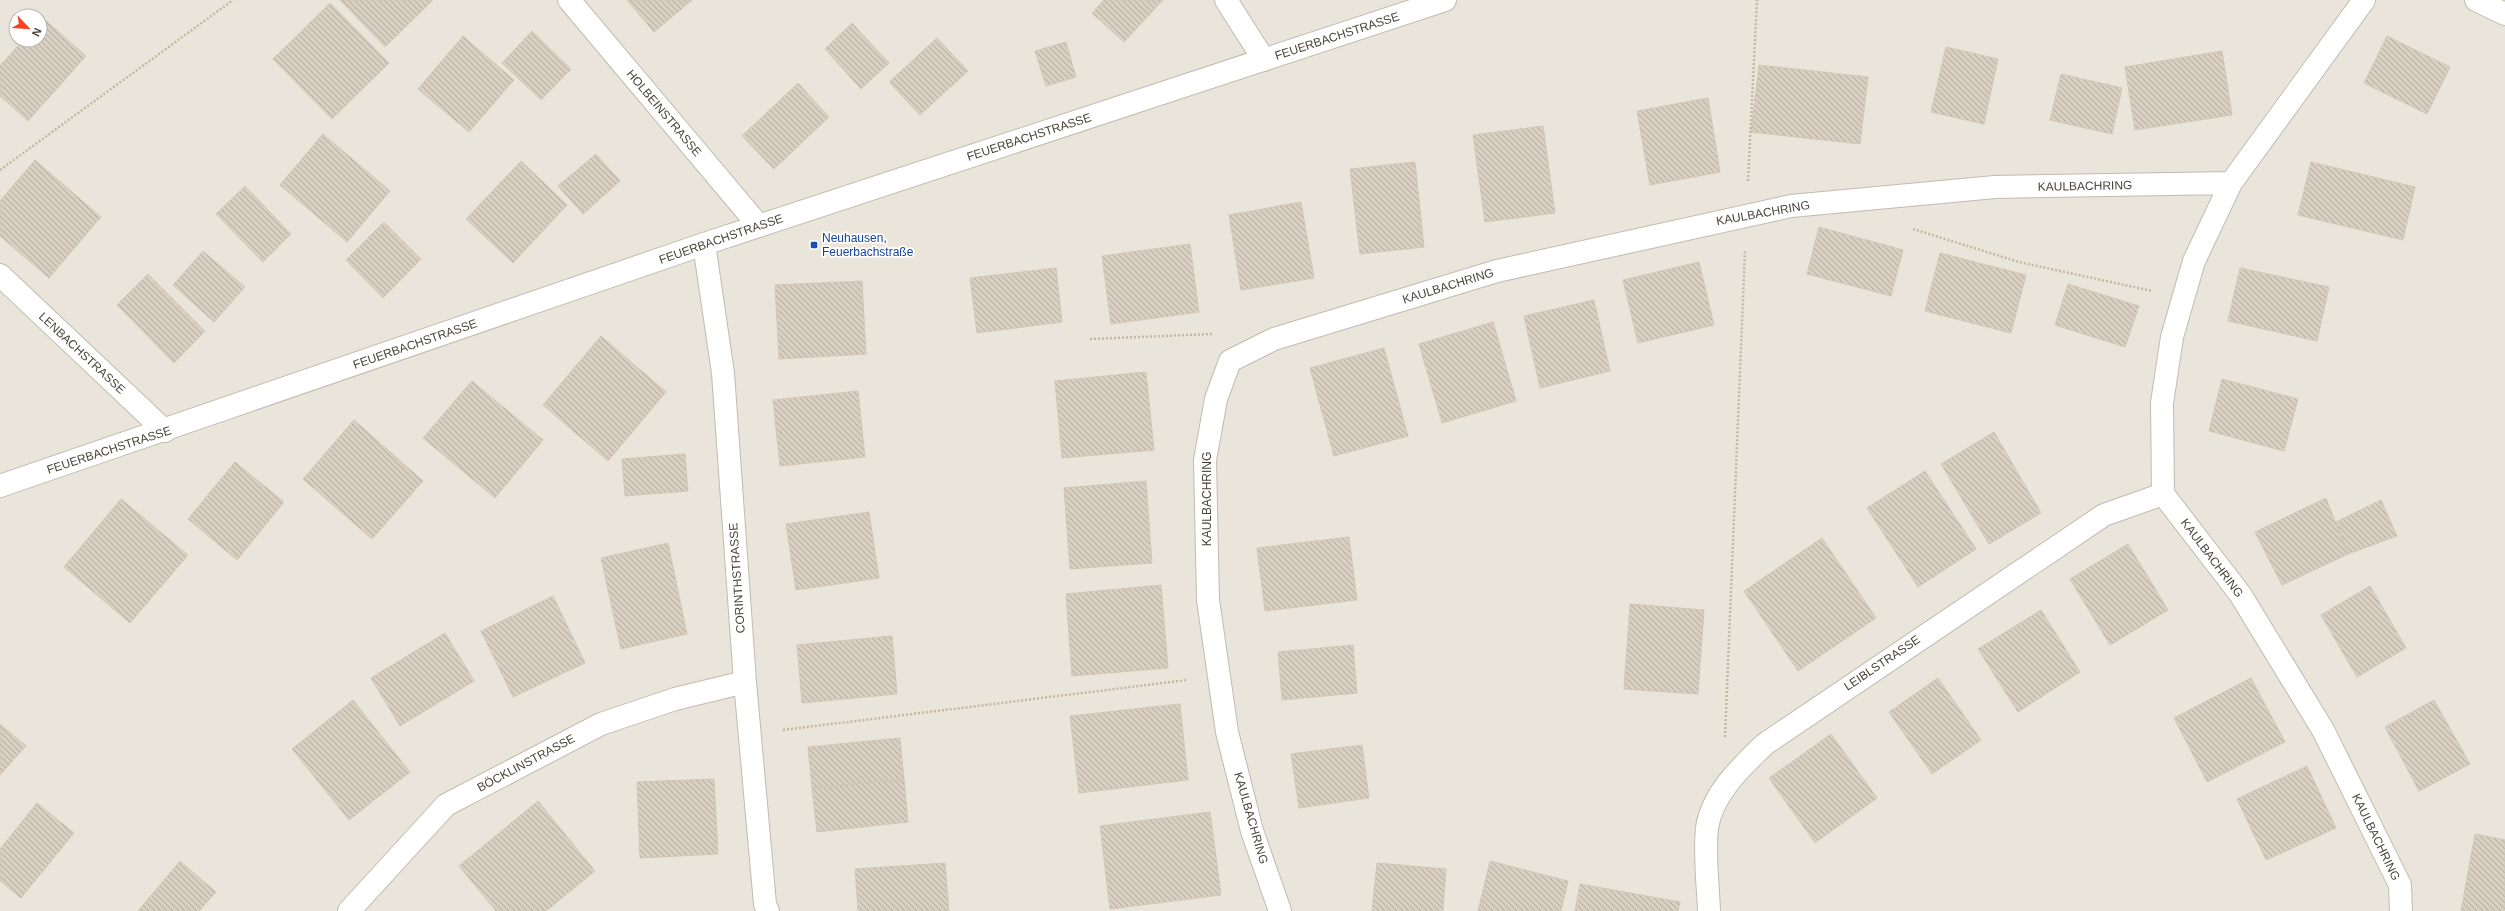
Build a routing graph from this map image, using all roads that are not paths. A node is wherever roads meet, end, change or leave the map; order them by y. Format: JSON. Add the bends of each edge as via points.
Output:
{"nodes":[{"id":1,"x":569,"y":0,"type":"edge"},
{"id":2,"x":1226,"y":0,"type":"edge"},
{"id":3,"x":1445,"y":0,"type":"edge"},
{"id":4,"x":2364,"y":0,"type":"edge"},
{"id":5,"x":2476,"y":0,"type":"edge"},
{"id":6,"x":2505,"y":14,"type":"edge"},
{"id":7,"x":1264,"y":60,"type":"junction"},
{"id":8,"x":2231,"y":183,"type":"junction"},
{"id":9,"x":759,"y":226,"type":"junction"},
{"id":10,"x":704,"y":244,"type":"junction"},
{"id":11,"x":0,"y":275,"type":"edge"},
{"id":12,"x":165,"y":431,"type":"junction"},
{"id":13,"x":0,"y":486,"type":"edge"},
{"id":14,"x":2163,"y":494,"type":"junction"},
{"id":15,"x":745,"y":682,"type":"junction"},
{"id":16,"x":349,"y":911,"type":"edge"},
{"id":17,"x":768,"y":911,"type":"edge"},
{"id":18,"x":1280,"y":911,"type":"edge"},
{"id":19,"x":1709,"y":911,"type":"edge"},
{"id":20,"x":2401,"y":911,"type":"edge"}],
"edges":[{"from":1,"to":9,"type":"street","name":"HOLBEINSTRASSE"},
{"from":2,"to":7,"type":"street"},
{"from":3,"to":7,"type":"street","name":"FEUERBACHSTRASSE"},
{"from":4,"to":8,"type":"street"},
{"from":5,"to":6,"type":"street"},
{"from":7,"to":9,"type":"street","name":"FEUERBACHSTRASSE"},
{"from":8,"to":14,"type":"street","via":[[2194,261],[2172,337],[2162,403]]},
{"from":8,"to":18,"type":"street","name":"KAULBACHRING","via":[[1995,187],[1791,206],[1497,271],[1274,339],[1230,361],[1216,399],[1205,460],[1208,600],[1217,677],[1227,732],[1252,831]]},
{"from":9,"to":10,"type":"street","name":"FEUERBACHSTRASSE"},
{"from":10,"to":12,"type":"street","name":"FEUERBACHSTRASSE"},
{"from":10,"to":15,"type":"street","name":"CORINTHSTRASSE","via":[[723,373]]},
{"from":11,"to":12,"type":"street","name":"LENBACHSTRASSE"},
{"from":12,"to":13,"type":"street","name":"FEUERBACHSTRASSE"},
{"from":14,"to":19,"type":"street","name":"LEIBLSTRASSE","via":[[2104,515],[1765,744],[1736,772],[1723,791],[1707,827]]},
{"from":14,"to":20,"type":"street","name":"KAULBACHRING","via":[[2240,594],[2323,730],[2400,885]]},
{"from":15,"to":16,"type":"street","name":"BÖCKLINSTRASSE","via":[[675,699],[601,724],[446,805]]},
{"from":15,"to":17,"type":"street","name":"CORINTHSTRASSE","via":[[765,904]]}]}
